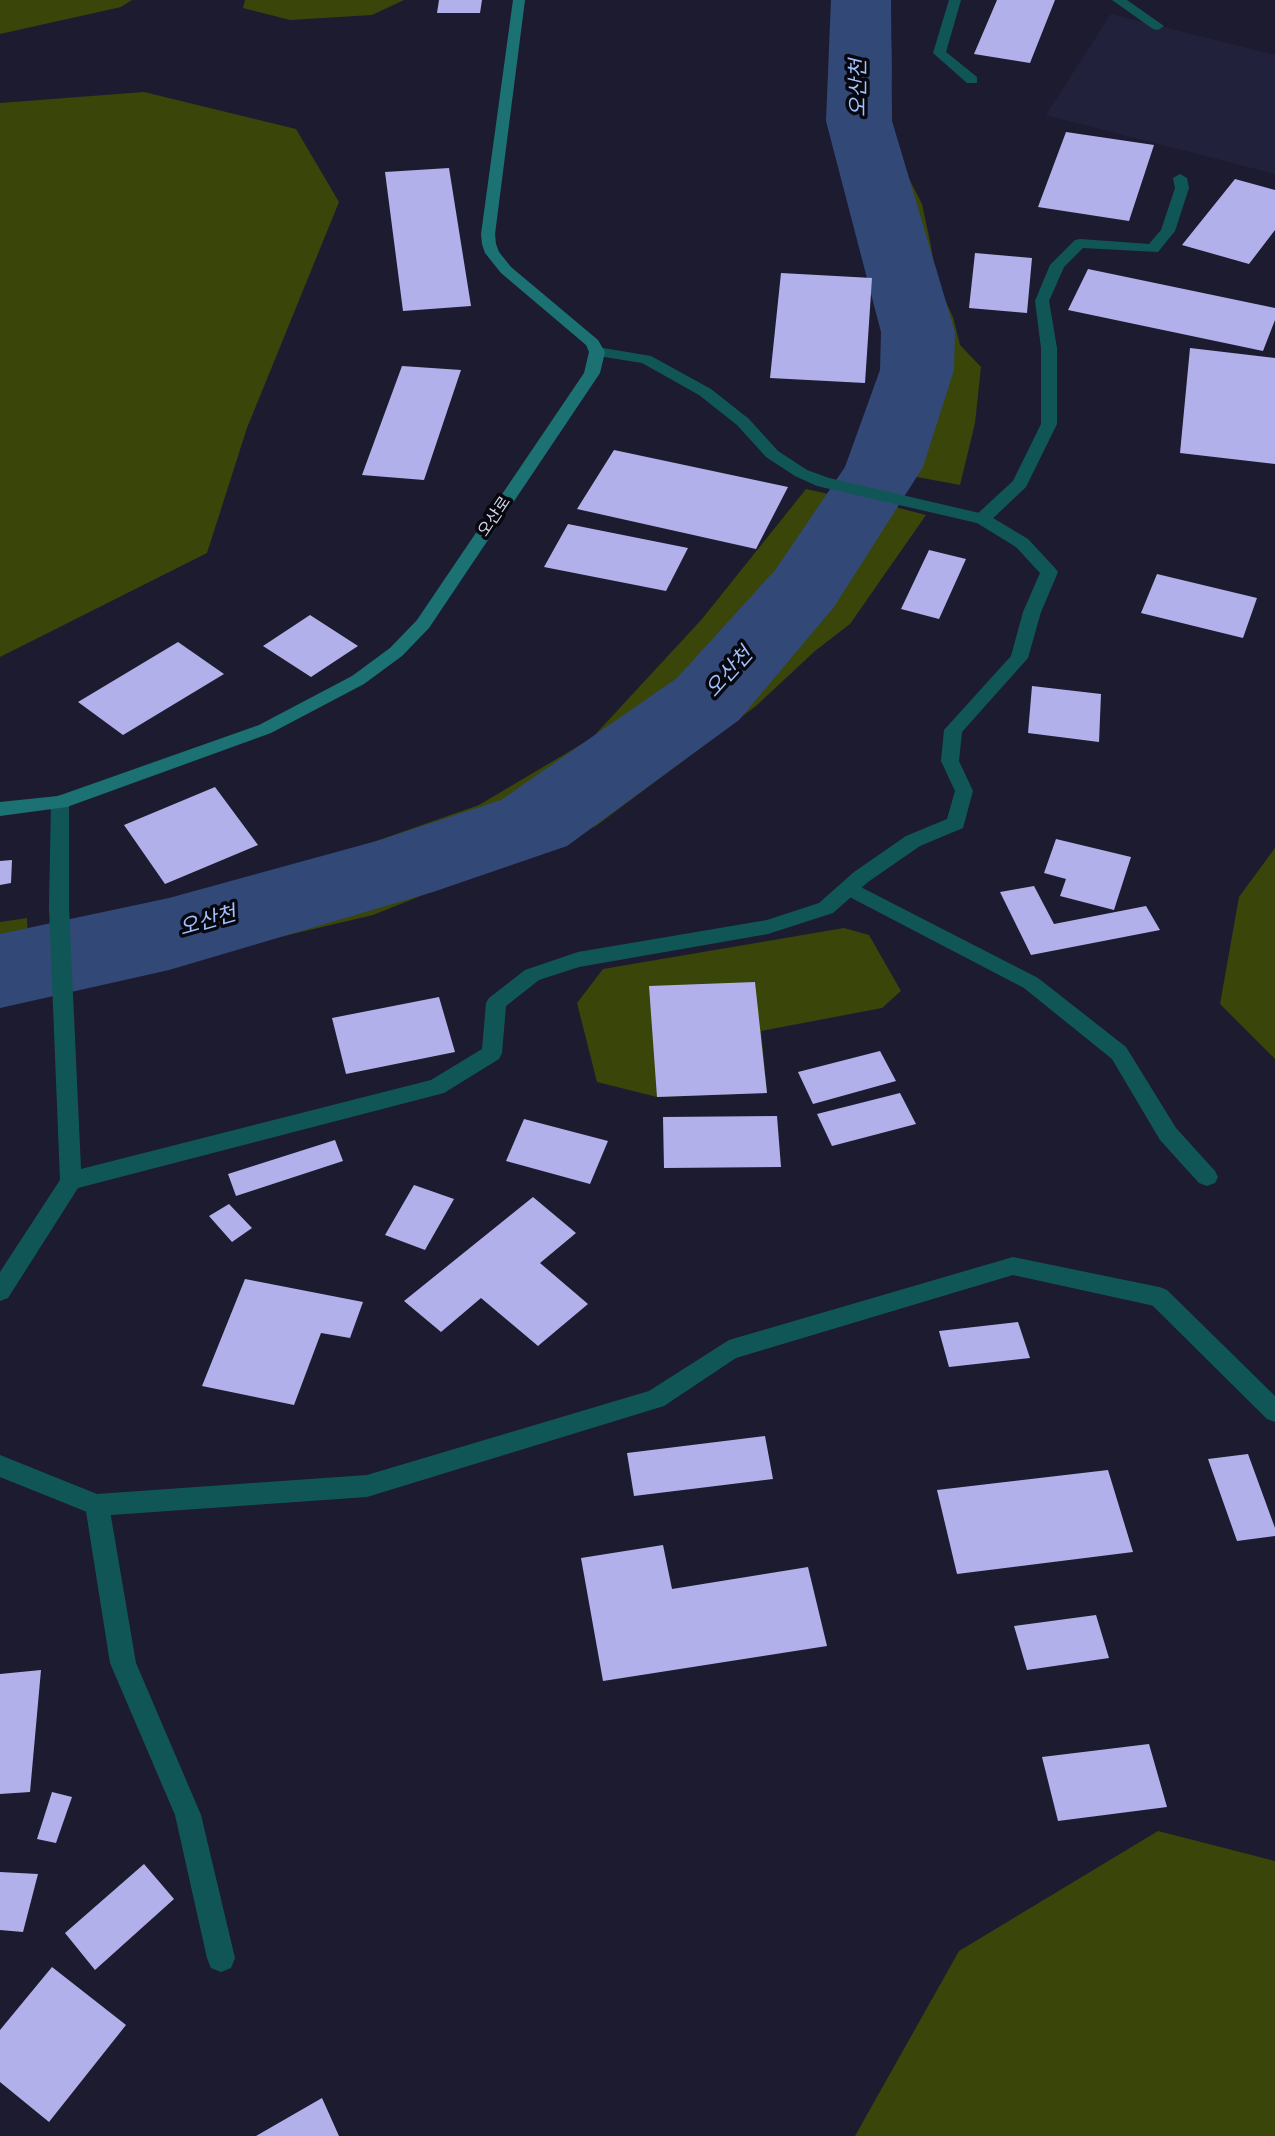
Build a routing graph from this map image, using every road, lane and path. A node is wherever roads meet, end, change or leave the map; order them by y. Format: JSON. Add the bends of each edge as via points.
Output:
{"nodes":[{"id":1,"x":519,"y":0,"type":"edge"},
{"id":2,"x":955,"y":0,"type":"edge"},
{"id":3,"x":1118,"y":0,"type":"edge"},
{"id":4,"x":1158,"y":26,"type":"dead end"},
{"id":5,"x":972,"y":80,"type":"dead end"},
{"id":6,"x":1180,"y":178,"type":"dead end"},
{"id":7,"x":597,"y":352,"type":"junction"},
{"id":8,"x":982,"y":519,"type":"junction"},
{"id":9,"x":60,"y":802,"type":"junction"},
{"id":10,"x":0,"y":809,"type":"edge"},
{"id":11,"x":849,"y":888,"type":"junction"},
{"id":12,"x":1207,"y":1177,"type":"dead end"},
{"id":13,"x":71,"y":1181,"type":"junction"},
{"id":14,"x":0,"y":1291,"type":"edge"},
{"id":15,"x":1275,"y":1412,"type":"edge"},
{"id":16,"x":0,"y":1466,"type":"edge"},
{"id":17,"x":97,"y":1504,"type":"junction"},
{"id":18,"x":221,"y":1958,"type":"dead end"}],
"edges":[{"from":1,"to":7,"type":"street","via":[[489,244],[497,261],[586,334]]},
{"from":2,"to":5,"type":"street","via":[[939,53]]},
{"from":3,"to":4,"type":"street"},
{"from":6,"to":8,"type":"street","via":[[1182,188],[1168,231],[1153,249],[1080,243],[1057,265],[1042,301],[1049,348],[1049,424],[1020,483]]},
{"from":7,"to":8,"type":"street","via":[[646,359],[705,392],[743,422],[772,454],[801,473]]},
{"from":7,"to":9,"type":"street","name":"오산로","via":[[585,384],[423,624],[396,652],[358,680],[265,729]]},
{"from":8,"to":11,"type":"street","via":[[1022,543],[1049,572],[1019,658],[953,730],[950,761],[964,791],[956,823],[913,841]]},
{"from":9,"to":10,"type":"street","name":"오산로"},
{"from":9,"to":13,"type":"street","via":[[59,907]]},
{"from":11,"to":12,"type":"street","via":[[1031,983],[1119,1053],[1168,1134]]},
{"from":11,"to":13,"type":"street","via":[[826,908],[768,927],[578,960],[532,975],[496,1003],[492,1053],[437,1087]]},
{"from":13,"to":14,"type":"street"},
{"from":15,"to":17,"type":"street","via":[[1159,1297],[1013,1266],[729,1350],[656,1399],[367,1486]]},
{"from":16,"to":17,"type":"street"},
{"from":17,"to":18,"type":"street","via":[[122,1663],[188,1815]]}]}
